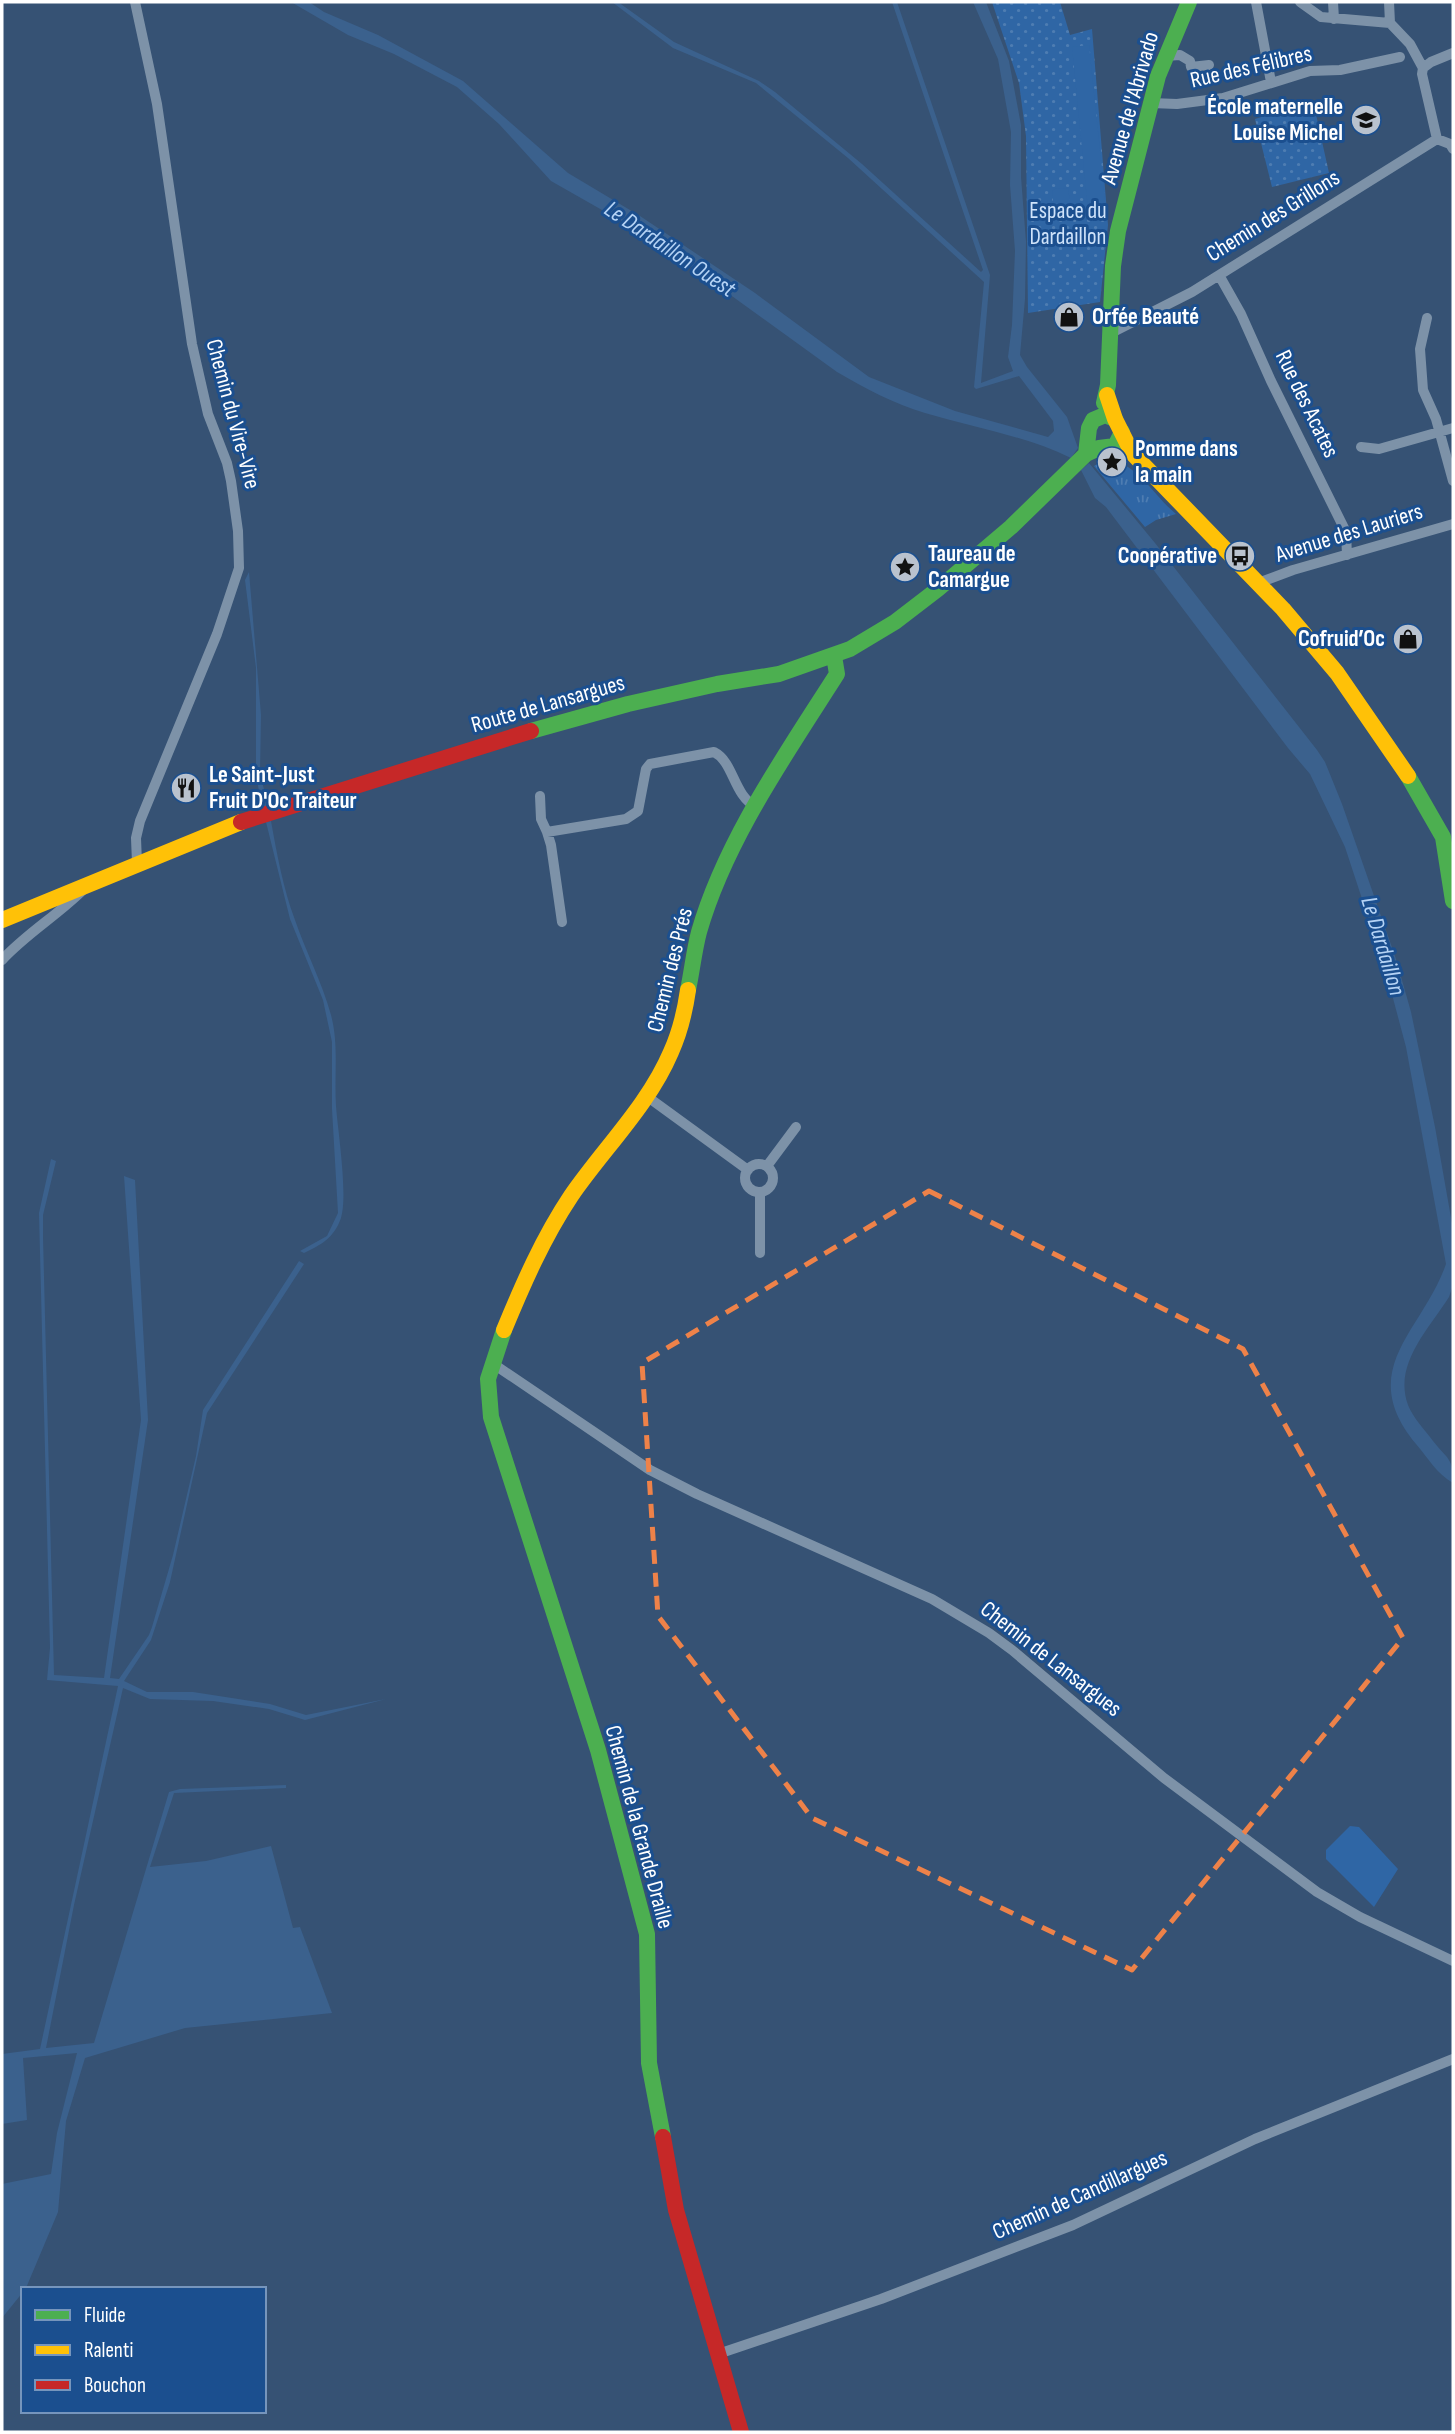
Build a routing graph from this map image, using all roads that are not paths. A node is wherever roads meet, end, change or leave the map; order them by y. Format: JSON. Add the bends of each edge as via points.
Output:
{"nodes":[{"id":1,"x":135,"y":2,"type":"edge"},
{"id":2,"x":1189,"y":2,"type":"edge"},
{"id":3,"x":1256,"y":2,"type":"edge"},
{"id":4,"x":1300,"y":2,"type":"edge"},
{"id":5,"x":1333,"y":2,"type":"edge"},
{"id":6,"x":1389,"y":2,"type":"edge"},
{"id":7,"x":1334,"y":19,"type":"junction"},
{"id":8,"x":1390,"y":23,"type":"junction"},
{"id":9,"x":1453,"y":53,"type":"edge"},
{"id":10,"x":1165,"y":55,"type":"junction"},
{"id":11,"x":1408,"y":55,"type":"junction"},
{"id":12,"x":1209,"y":65,"type":"dead end"},
{"id":13,"x":1423,"y":68,"type":"junction"},
{"id":14,"x":1270,"y":82,"type":"junction"},
{"id":15,"x":1151,"y":103,"type":"junction"},
{"id":16,"x":1437,"y":139,"type":"junction"},
{"id":17,"x":1453,"y":149,"type":"edge"},
{"id":18,"x":1219,"y":275,"type":"junction"},
{"id":19,"x":1112,"y":315,"type":"junction"},
{"id":20,"x":1427,"y":318,"type":"dead end"},
{"id":21,"x":1128,"y":323,"type":"junction"},
{"id":22,"x":1111,"y":333,"type":"junction"},
{"id":23,"x":1453,"y":428,"type":"edge"},
{"id":24,"x":1440,"y":432,"type":"junction"},
{"id":25,"x":1104,"y":437,"type":"junction"},
{"id":26,"x":1361,"y":447,"type":"dead end"},
{"id":27,"x":1453,"y":481,"type":"edge"},
{"id":28,"x":1453,"y":524,"type":"edge"},
{"id":29,"x":1347,"y":555,"type":"junction"},
{"id":30,"x":1258,"y":583,"type":"junction"},
{"id":31,"x":834,"y":656,"type":"junction"},
{"id":32,"x":540,"y":796,"type":"dead end"},
{"id":33,"x":756,"y":807,"type":"junction"},
{"id":34,"x":547,"y":832,"type":"junction"},
{"id":35,"x":137,"y":863,"type":"junction"},
{"id":36,"x":89,"y":883,"type":"junction"},
{"id":37,"x":1453,"y":901,"type":"edge"},
{"id":38,"x":2,"y":920,"type":"edge"},
{"id":39,"x":562,"y":922,"type":"dead end"},
{"id":40,"x":7,"y":952,"type":"edge"},
{"id":41,"x":2,"y":960,"type":"edge"},
{"id":42,"x":645,"y":1095,"type":"junction"},
{"id":43,"x":796,"y":1127,"type":"dead end"},
{"id":44,"x":767,"y":1167,"type":"junction"},
{"id":45,"x":748,"y":1170,"type":"junction"},
{"id":46,"x":760,"y":1192,"type":"junction"},
{"id":47,"x":760,"y":1253,"type":"dead end"},
{"id":48,"x":492,"y":1363,"type":"junction"},
{"id":49,"x":1453,"y":1961,"type":"edge"},
{"id":50,"x":1453,"y":2059,"type":"edge"},
{"id":51,"x":718,"y":2354,"type":"junction"},
{"id":52,"x":741,"y":2432,"type":"edge"}],
"edges":[{"from":1,"to":35,"type":"street","name":"Chemin du Vire-Vire","via":[[157,104],[191,344],[231,481],[239,568],[140,821]]},
{"from":2,"to":10,"type":"street","name":"Avenue de l'Abrivado"},
{"from":3,"to":14,"type":"street"},
{"from":4,"to":7,"type":"street","via":[[1321,18]]},
{"from":5,"to":7,"type":"street"},
{"from":6,"to":8,"type":"street"},
{"from":7,"to":8,"type":"street"},
{"from":8,"to":11,"type":"street","via":[[1410,44]]},
{"from":9,"to":13,"type":"street"},
{"from":10,"to":12,"type":"street","via":[[1180,55],[1191,67]]},
{"from":10,"to":15,"type":"street","name":"Avenue de l'Abrivado"},
{"from":11,"to":13,"type":"street"},
{"from":11,"to":14,"type":"street","name":"Rue des Félibres"},
{"from":13,"to":16,"type":"street"},
{"from":14,"to":15,"type":"street","name":"Rue des Félibres","via":[[1223,98]]},
{"from":15,"to":19,"type":"street","name":"Avenue de l'Abrivado","via":[[1118,231]]},
{"from":16,"to":17,"type":"street"},
{"from":16,"to":18,"type":"street","name":"Chemin des Grillons"},
{"from":18,"to":21,"type":"street","name":"Chemin des Grillons"},
{"from":18,"to":29,"type":"street","name":"Rue des Acates","via":[[1346,533]]},
{"from":19,"to":21,"type":"street"},
{"from":19,"to":22,"type":"street","name":"Avenue de l'Abrivado"},
{"from":20,"to":24,"type":"street","via":[[1420,349],[1423,390]]},
{"from":21,"to":22,"type":"street","name":"Chemin des Grillons"},
{"from":22,"to":25,"type":"street","name":"Avenue de l'Abrivado"},
{"from":23,"to":24,"type":"street"},
{"from":24,"to":26,"type":"street","via":[[1379,449]]},
{"from":24,"to":27,"type":"street"},
{"from":25,"to":30,"type":"street","via":[[1132,453]]},
{"from":25,"to":31,"type":"street","name":"Route de Lansargues","via":[[1011,527],[906,614],[869,640]]},
{"from":28,"to":29,"type":"street","name":"Avenue des Lauriers"},
{"from":29,"to":30,"type":"street","name":"Avenue des Lauriers"},
{"from":30,"to":37,"type":"street","via":[[1337,673],[1416,788],[1443,837]]},
{"from":31,"to":33,"type":"street","name":"Chemin des Prés","via":[[838,674]]},
{"from":31,"to":35,"type":"street","name":"Route de Lansargues","via":[[779,674],[628,704],[505,738],[231,825]]},
{"from":32,"to":34,"type":"street"},
{"from":33,"to":34,"type":"street","via":[[741,795],[719,754],[710,752],[650,764],[640,806],[632,817]]},
{"from":33,"to":42,"type":"street","name":"Chemin des Prés","via":[[704,916],[679,1034]]},
{"from":34,"to":39,"type":"street"},
{"from":35,"to":36,"type":"street","name":"Route de Lansargues"},
{"from":36,"to":38,"type":"street","name":"Route de Lansargues"},
{"from":36,"to":40,"type":"street"},
{"from":40,"to":41,"type":"street"},
{"from":42,"to":45,"type":"street"},
{"from":42,"to":48,"type":"street","name":"Chemin des Prés","via":[[552,1227],[532,1263]]},
{"from":43,"to":44,"type":"street"},
{"from":44,"to":45,"type":"street","via":[[759,1164]]},
{"from":44,"to":46,"type":"street","via":[[773,1182]]},
{"from":45,"to":46,"type":"street","via":[[748,1187]]},
{"from":46,"to":47,"type":"street"},
{"from":48,"to":49,"type":"street","name":"Chemin de Lansargues","via":[[650,1470],[960,1614],[1012,1650],[1181,1791],[1317,1892]]},
{"from":48,"to":51,"type":"street","name":"Chemin de la Grande Draille","via":[[488,1376],[491,1417],[597,1749],[647,1934],[649,2063],[676,2210]]},
{"from":50,"to":51,"type":"street","name":"Chemin de Candillargues","via":[[1255,2139],[1073,2225],[881,2299]]},
{"from":51,"to":52,"type":"street","name":"Chemin de la Grande Draille"}]}
